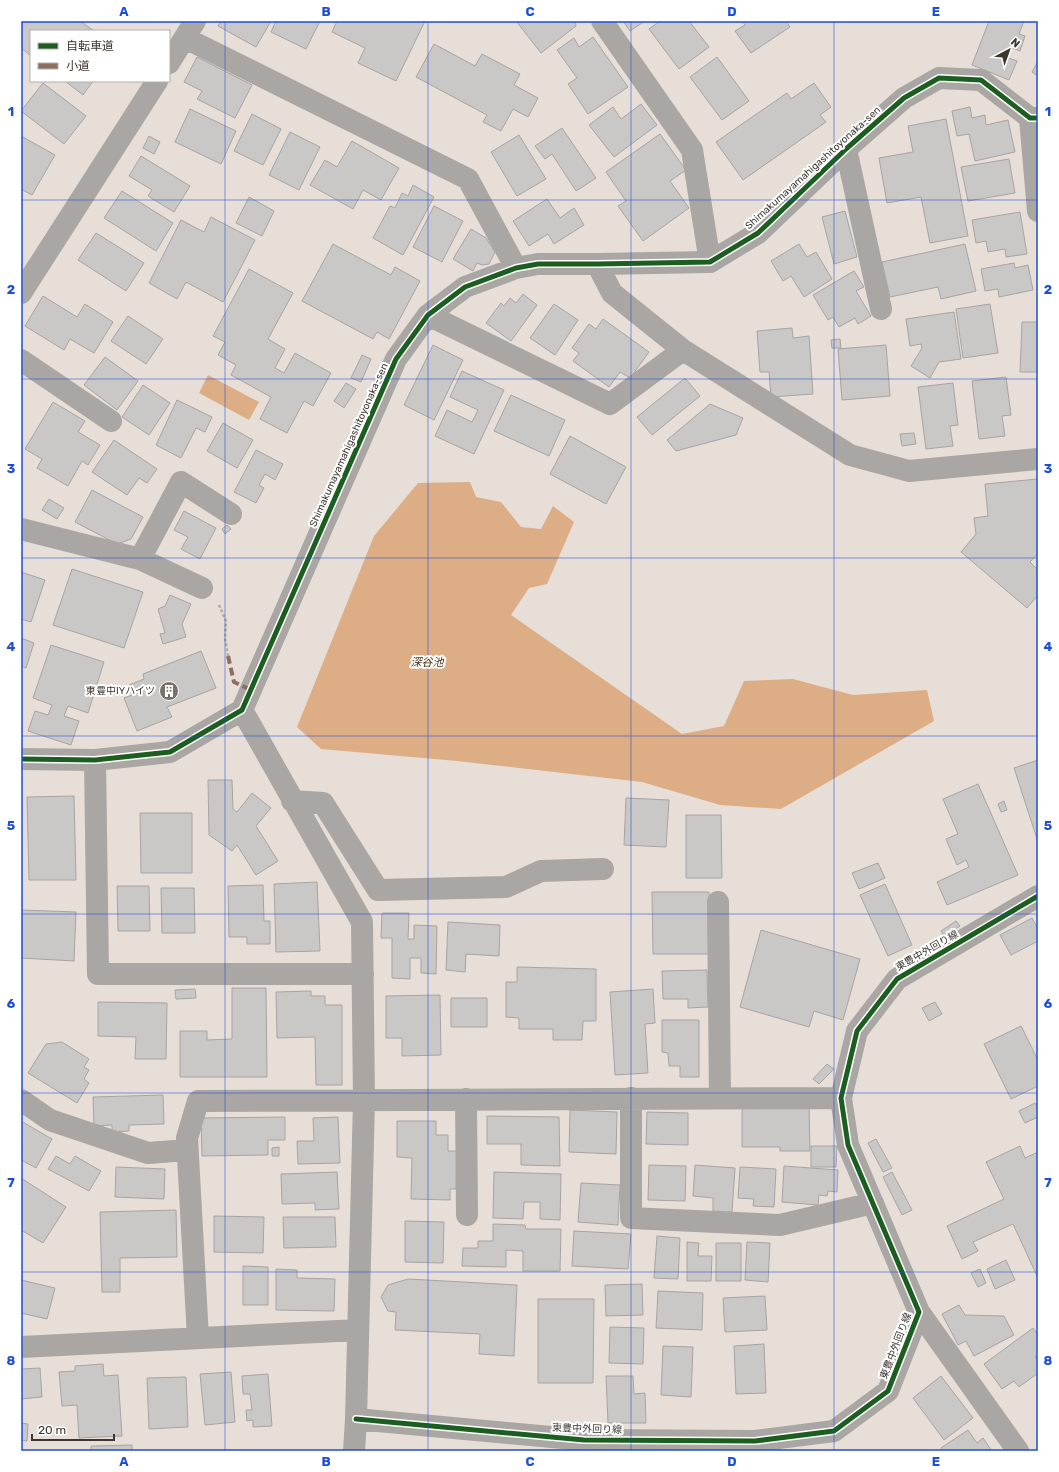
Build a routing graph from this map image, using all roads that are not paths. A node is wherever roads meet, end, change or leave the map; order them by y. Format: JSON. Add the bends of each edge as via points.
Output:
{"nodes":[{"id":1,"x":602,"y":21,"type":"edge"},
{"id":2,"x":190,"y":29,"type":"edge"},
{"id":3,"x":170,"y":61,"type":"edge"},
{"id":4,"x":156,"y":82,"type":"edge"},
{"id":5,"x":1034,"y":118,"type":"edge"},
{"id":6,"x":846,"y":150,"type":"junction"},
{"id":7,"x":1038,"y":211,"type":"edge"},
{"id":8,"x":710,"y":262,"type":"junction"},
{"id":9,"x":597,"y":264,"type":"junction"},
{"id":10,"x":516,"y":268,"type":"junction"},
{"id":11,"x":21,"y":292,"type":"edge"},
{"id":12,"x":881,"y":309,"type":"dead end"},
{"id":13,"x":428,"y":316,"type":"junction"},
{"id":14,"x":683,"y":350,"type":"junction"},
{"id":15,"x":21,"y":360,"type":"edge"},
{"id":16,"x":111,"y":421,"type":"dead end"},
{"id":17,"x":1038,"y":459,"type":"edge"},
{"id":18,"x":231,"y":514,"type":"dead end"},
{"id":19,"x":21,"y":529,"type":"edge"},
{"id":20,"x":140,"y":559,"type":"junction"},
{"id":21,"x":202,"y":588,"type":"road end"},
{"id":22,"x":242,"y":710,"type":"junction"},
{"id":23,"x":21,"y":759,"type":"edge"},
{"id":24,"x":95,"y":760,"type":"junction"},
{"id":25,"x":292,"y":801,"type":"junction"},
{"id":26,"x":603,"y":869,"type":"dead end"},
{"id":27,"x":1038,"y":896,"type":"edge"},
{"id":28,"x":718,"y":902,"type":"dead end"},
{"id":29,"x":363,"y":974,"type":"junction"},
{"id":30,"x":631,"y":1098,"type":"junction"},
{"id":31,"x":720,"y":1098,"type":"junction"},
{"id":32,"x":841,"y":1098,"type":"junction"},
{"id":33,"x":466,"y":1099,"type":"junction"},
{"id":34,"x":21,"y":1100,"type":"edge"},
{"id":35,"x":364,"y":1100,"type":"junction"},
{"id":36,"x":187,"y":1150,"type":"junction"},
{"id":37,"x":873,"y":1203,"type":"junction"},
{"id":38,"x":467,"y":1215,"type":"dead end"},
{"id":39,"x":919,"y":1312,"type":"junction"},
{"id":40,"x":358,"y":1330,"type":"junction"},
{"id":41,"x":198,"y":1338,"type":"junction"},
{"id":42,"x":21,"y":1348,"type":"edge"},
{"id":43,"x":356,"y":1419,"type":"junction"},
{"id":44,"x":607,"y":1445,"type":"edge"},
{"id":45,"x":583,"y":1446,"type":"edge"},
{"id":46,"x":354,"y":1451,"type":"edge"},
{"id":47,"x":1018,"y":1451,"type":"edge"}],
"edges":[{"from":1,"to":8,"type":"street","via":[[692,150]]},
{"from":2,"to":3,"type":"street"},
{"from":2,"to":10,"type":"street","via":[[468,178]]},
{"from":4,"to":11,"type":"street"},
{"from":5,"to":6,"type":"street","name":"Shimakumayamahigashitoyonaka-sen","via":[[981,80],[939,78],[904,98]]},
{"from":5,"to":7,"type":"street"},
{"from":6,"to":8,"type":"street","name":"Shimakumayamahigashitoyonaka-sen","via":[[758,232]]},
{"from":6,"to":12,"type":"street"},
{"from":8,"to":9,"type":"street","name":"Shimakumayamahigashitoyonaka-sen"},
{"from":9,"to":10,"type":"street","name":"Shimakumayamahigashitoyonaka-sen","via":[[538,264]]},
{"from":9,"to":14,"type":"street","via":[[612,293]]},
{"from":10,"to":13,"type":"street","name":"Shimakumayamahigashitoyonaka-sen","via":[[465,287]]},
{"from":13,"to":14,"type":"street","via":[[610,404]]},
{"from":13,"to":22,"type":"street","name":"Shimakumayamahigashitoyonaka-sen","via":[[396,359]]},
{"from":14,"to":17,"type":"street","via":[[850,455],[909,471]]},
{"from":15,"to":16,"type":"street"},
{"from":18,"to":20,"type":"street","via":[[181,482]]},
{"from":19,"to":20,"type":"street"},
{"from":20,"to":21,"type":"street"},
{"from":22,"to":24,"type":"street","via":[[170,752]]},
{"from":22,"to":25,"type":"street"},
{"from":23,"to":24,"type":"street"},
{"from":24,"to":29,"type":"street","via":[[98,974]]},
{"from":25,"to":26,"type":"street","via":[[323,803],[378,890],[506,887],[541,871]]},
{"from":25,"to":29,"type":"street","via":[[362,922]]},
{"from":27,"to":32,"type":"street","name":"東豊中外回り線","via":[[897,979],[857,1031]]},
{"from":28,"to":31,"type":"street"},
{"from":29,"to":35,"type":"street"},
{"from":30,"to":31,"type":"street"},
{"from":30,"to":33,"type":"street"},
{"from":30,"to":37,"type":"street","via":[[631,1218],[780,1225]]},
{"from":31,"to":32,"type":"street"},
{"from":32,"to":37,"type":"street","name":"東豊中外回り線","via":[[848,1145]]},
{"from":33,"to":35,"type":"street"},
{"from":33,"to":38,"type":"street"},
{"from":34,"to":36,"type":"street","via":[[50,1120],[148,1153]]},
{"from":35,"to":36,"type":"street","via":[[198,1100],[187,1138]]},
{"from":35,"to":40,"type":"street"},
{"from":36,"to":41,"type":"street"},
{"from":37,"to":39,"type":"street","name":"東豊中外回り線"},
{"from":39,"to":44,"type":"street","name":"東豊中外回り線","via":[[888,1391],[834,1431],[755,1440]]},
{"from":39,"to":47,"type":"street"},
{"from":40,"to":41,"type":"street"},
{"from":40,"to":43,"type":"street"},
{"from":41,"to":42,"type":"street"},
{"from":43,"to":45,"type":"street","name":"東豊中外回り線"},
{"from":43,"to":46,"type":"street"},
{"from":44,"to":45,"type":"street","name":"東豊中外回り線"}]}
